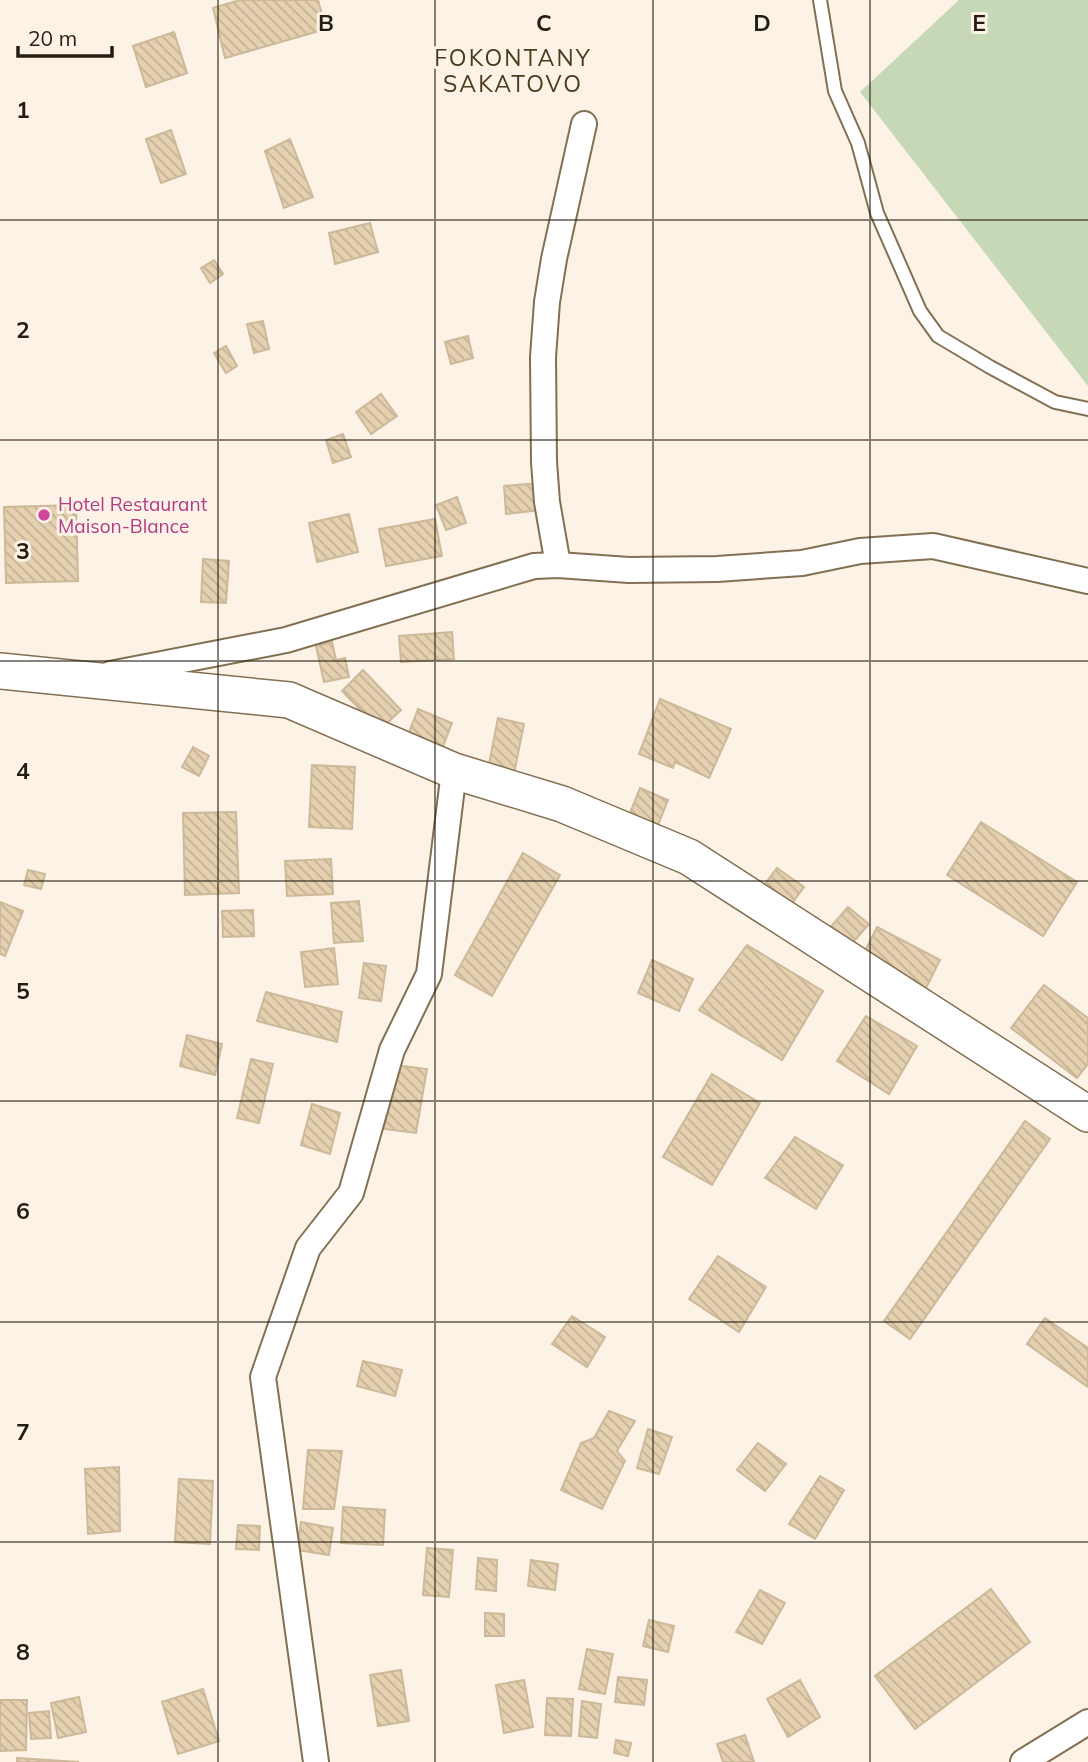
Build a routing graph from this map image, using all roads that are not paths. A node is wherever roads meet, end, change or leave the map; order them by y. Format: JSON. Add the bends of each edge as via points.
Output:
{"nodes":[{"id":1,"x":820,"y":0,"type":"edge"},
{"id":2,"x":584,"y":124,"type":"dead end"},
{"id":3,"x":1088,"y":409,"type":"edge"},
{"id":4,"x":558,"y":565,"type":"junction"},
{"id":5,"x":1088,"y":581,"type":"edge"},
{"id":6,"x":0,"y":671,"type":"edge"},
{"id":7,"x":82,"y":679,"type":"junction"},
{"id":8,"x":454,"y":771,"type":"junction"},
{"id":9,"x":1088,"y":1114,"type":"edge"},
{"id":10,"x":1088,"y":1722,"type":"edge"},
{"id":11,"x":316,"y":1762,"type":"edge"},
{"id":12,"x":1023,"y":1762,"type":"edge"}],
"edges":[{"from":1,"to":3,"type":"lane","via":[[835,91],[858,143],[877,213],[920,311],[938,336],[990,368],[1055,401]]},
{"from":2,"to":4,"type":"street","via":[[554,259],[543,357],[544,462]]},
{"from":4,"to":5,"type":"street","via":[[717,569],[933,546]]},
{"from":4,"to":7,"type":"street","via":[[534,566],[286,640]]},
{"from":6,"to":7,"type":"street"},
{"from":7,"to":8,"type":"street","via":[[289,700]]},
{"from":8,"to":9,"type":"street","via":[[562,804],[689,857]]},
{"from":8,"to":11,"type":"street","via":[[429,974],[392,1050],[351,1193],[308,1248],[264,1377]]},
{"from":10,"to":12,"type":"street"}]}
